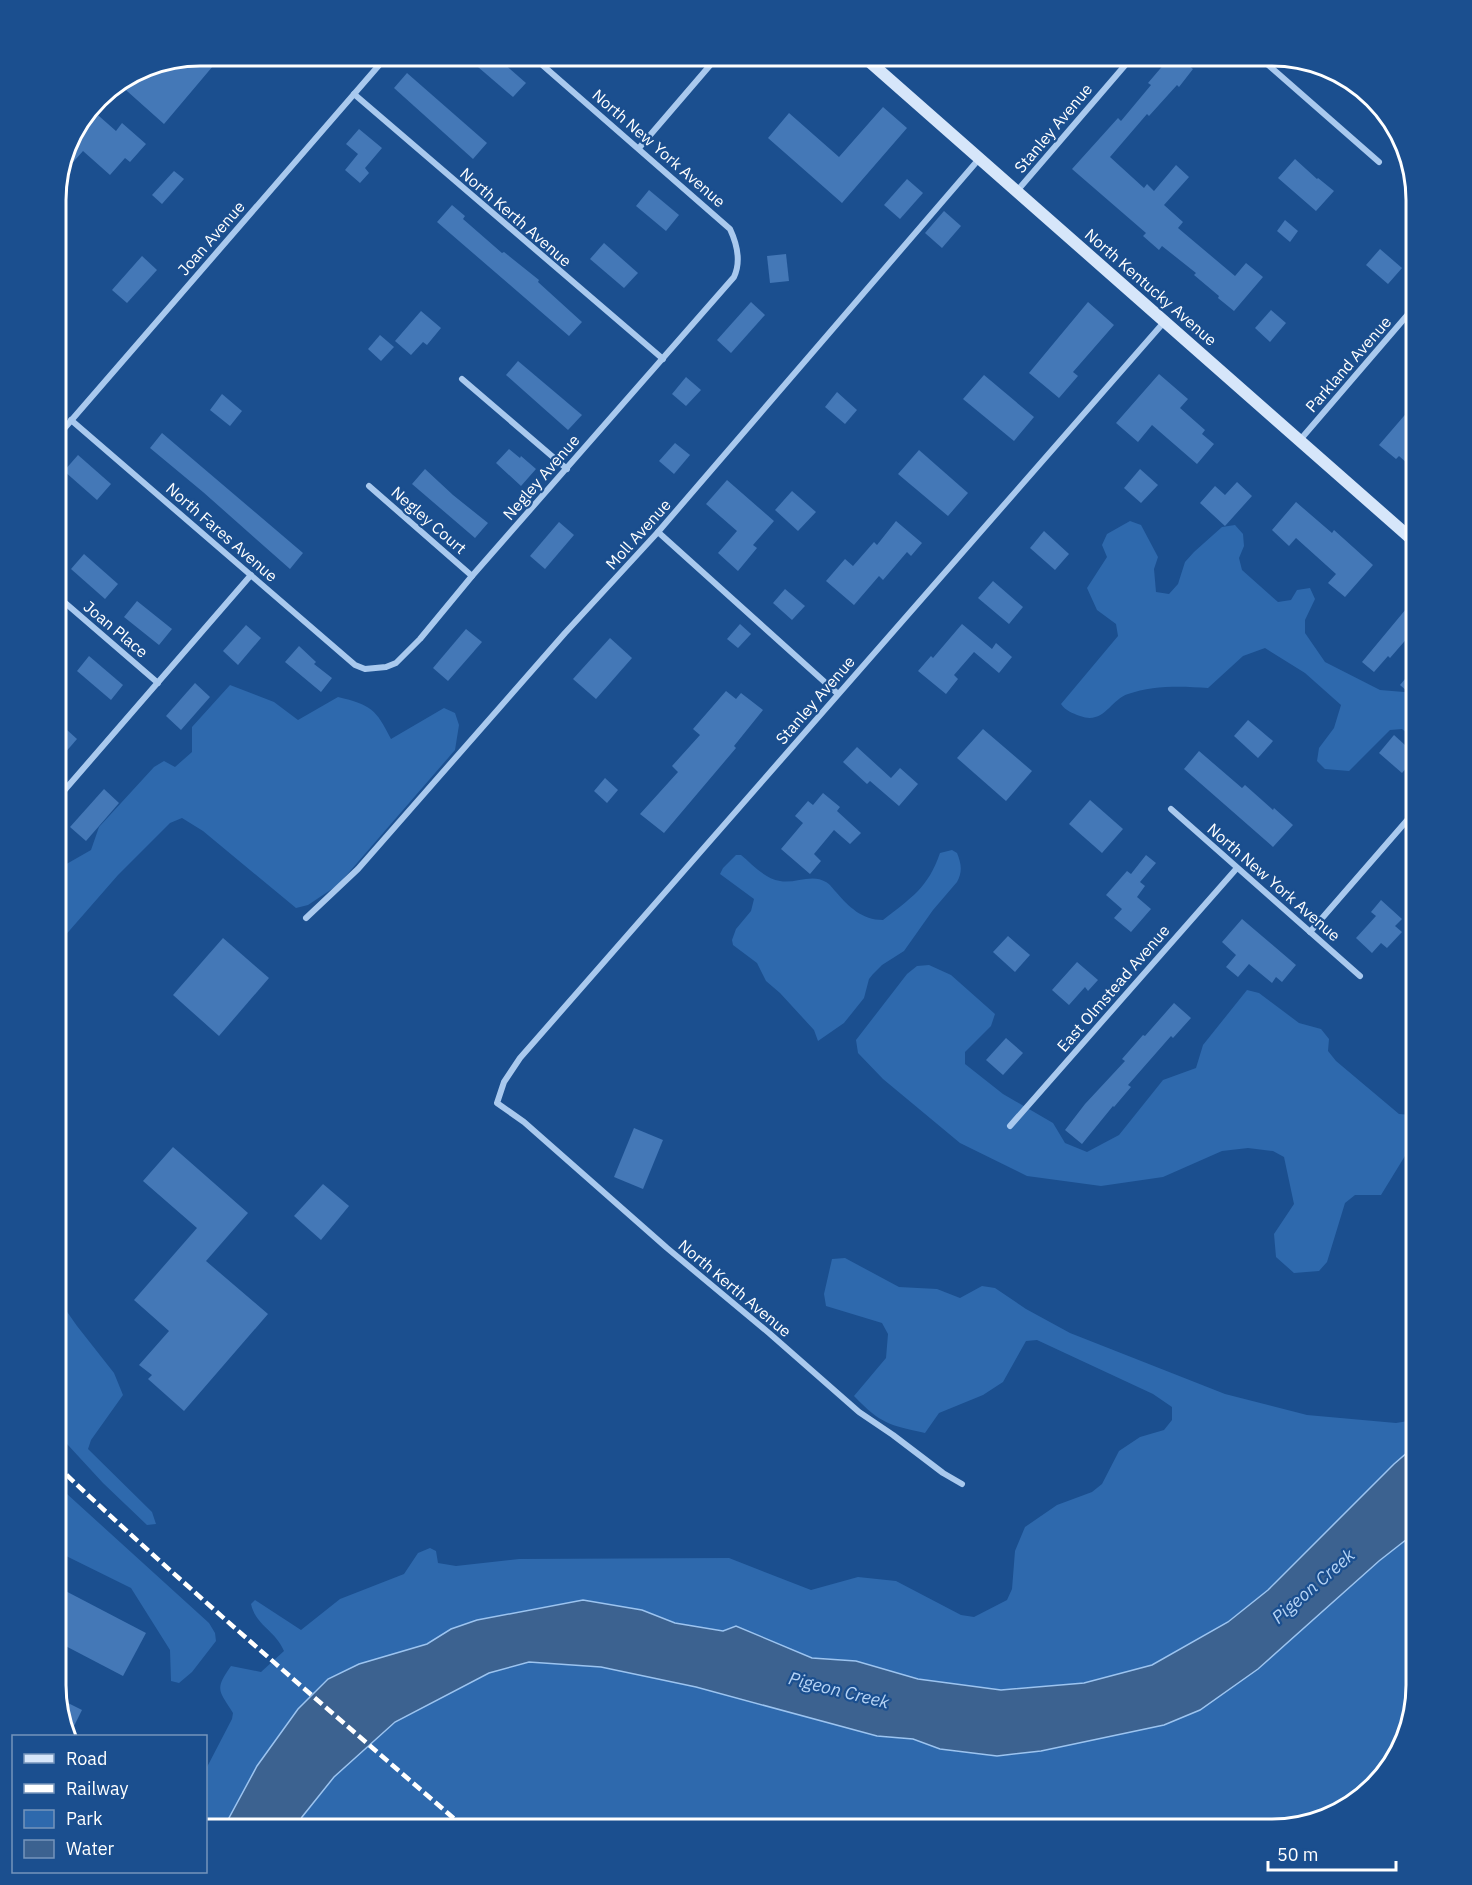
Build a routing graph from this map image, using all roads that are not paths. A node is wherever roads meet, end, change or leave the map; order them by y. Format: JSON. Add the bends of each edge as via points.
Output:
{"nodes":[{"id":1,"x":378,"y":66,"type":"edge"},
{"id":2,"x":544,"y":66,"type":"edge"},
{"id":3,"x":709,"y":66,"type":"edge"},
{"id":4,"x":874,"y":66,"type":"edge"},
{"id":5,"x":1124,"y":66,"type":"edge"},
{"id":6,"x":1269,"y":66,"type":"edge"},
{"id":7,"x":354,"y":94,"type":"junction"},
{"id":8,"x":639,"y":148,"type":"junction"},
{"id":9,"x":980,"y":158,"type":"junction"},
{"id":10,"x":1379,"y":162,"type":"dead end"},
{"id":11,"x":1017,"y":191,"type":"junction"},
{"id":12,"x":734,"y":277,"type":"joint"},
{"id":13,"x":1406,"y":317,"type":"edge"},
{"id":14,"x":1165,"y":321,"type":"junction"},
{"id":15,"x":663,"y":359,"type":"junction"},
{"id":16,"x":462,"y":379,"type":"dead end"},
{"id":17,"x":71,"y":420,"type":"junction"},
{"id":18,"x":66,"y":426,"type":"edge"},
{"id":19,"x":1300,"y":440,"type":"junction"},
{"id":20,"x":567,"y":469,"type":"junction"},
{"id":21,"x":369,"y":486,"type":"dead end"},
{"id":22,"x":658,"y":532,"type":"junction"},
{"id":23,"x":1406,"y":534,"type":"edge"},
{"id":24,"x":252,"y":575,"type":"junction"},
{"id":25,"x":472,"y":576,"type":"junction"},
{"id":26,"x":66,"y":604,"type":"edge"},
{"id":27,"x":356,"y":665,"type":"joint"},
{"id":28,"x":158,"y":683,"type":"junction"},
{"id":29,"x":838,"y":694,"type":"junction"},
{"id":30,"x":66,"y":788,"type":"edge"},
{"id":31,"x":1171,"y":809,"type":"dead end"},
{"id":32,"x":1406,"y":822,"type":"edge"},
{"id":33,"x":1237,"y":868,"type":"junction"},
{"id":34,"x":306,"y":918,"type":"dead end"},
{"id":35,"x":1310,"y":932,"type":"junction"},
{"id":36,"x":1360,"y":976,"type":"dead end"},
{"id":37,"x":497,"y":1103,"type":"joint"},
{"id":38,"x":1010,"y":1126,"type":"dead end"},
{"id":39,"x":962,"y":1484,"type":"dead end"}],
"edges":[{"from":1,"to":7,"type":"street","name":"Joan Avenue"},
{"from":2,"to":8,"type":"street","name":"North New York Avenue"},
{"from":3,"to":8,"type":"street"},
{"from":4,"to":9,"type":"street","name":"North Kentucky Avenue"},
{"from":5,"to":11,"type":"street","name":"Stanley Avenue"},
{"from":6,"to":10,"type":"street"},
{"from":7,"to":15,"type":"street","name":"North Kerth Avenue"},
{"from":7,"to":17,"type":"street","name":"Joan Avenue"},
{"from":8,"to":12,"type":"street","name":"North New York Avenue","via":[[730,229],[737,251]]},
{"from":9,"to":11,"type":"street","name":"North Kentucky Avenue"},
{"from":9,"to":22,"type":"street","name":"Moll Avenue"},
{"from":11,"to":14,"type":"street","name":"North Kentucky Avenue"},
{"from":12,"to":15,"type":"street","name":"Negley Avenue"},
{"from":13,"to":19,"type":"street","name":"Parkland Avenue"},
{"from":14,"to":19,"type":"street","name":"North Kentucky Avenue"},
{"from":14,"to":29,"type":"street","name":"Stanley Avenue"},
{"from":15,"to":20,"type":"street","name":"Negley Avenue"},
{"from":16,"to":20,"type":"street"},
{"from":17,"to":18,"type":"street","name":"Joan Avenue"},
{"from":17,"to":24,"type":"street","name":"North Fares Avenue"},
{"from":19,"to":23,"type":"street","name":"North Kentucky Avenue"},
{"from":20,"to":25,"type":"street","name":"Negley Avenue"},
{"from":21,"to":25,"type":"street","name":"Negley Court"},
{"from":22,"to":29,"type":"street"},
{"from":22,"to":34,"type":"street","name":"Moll Avenue","via":[[358,869]]},
{"from":24,"to":27,"type":"street","name":"North Fares Avenue"},
{"from":24,"to":28,"type":"street"},
{"from":25,"to":27,"type":"street","name":"Negley Avenue","via":[[396,663],[365,669]]},
{"from":26,"to":28,"type":"street","name":"Joan Place"},
{"from":28,"to":30,"type":"street"},
{"from":29,"to":37,"type":"street","name":"Stanley Avenue","via":[[520,1058],[504,1082]]},
{"from":31,"to":33,"type":"street","name":"North New York Avenue"},
{"from":32,"to":35,"type":"street"},
{"from":33,"to":35,"type":"street","name":"North New York Avenue"},
{"from":33,"to":38,"type":"street","name":"East Olmstead Avenue"},
{"from":35,"to":36,"type":"street","name":"North New York Avenue"},
{"from":37,"to":39,"type":"street","name":"North Kerth Avenue","via":[[524,1122],[859,1412]]}]}
